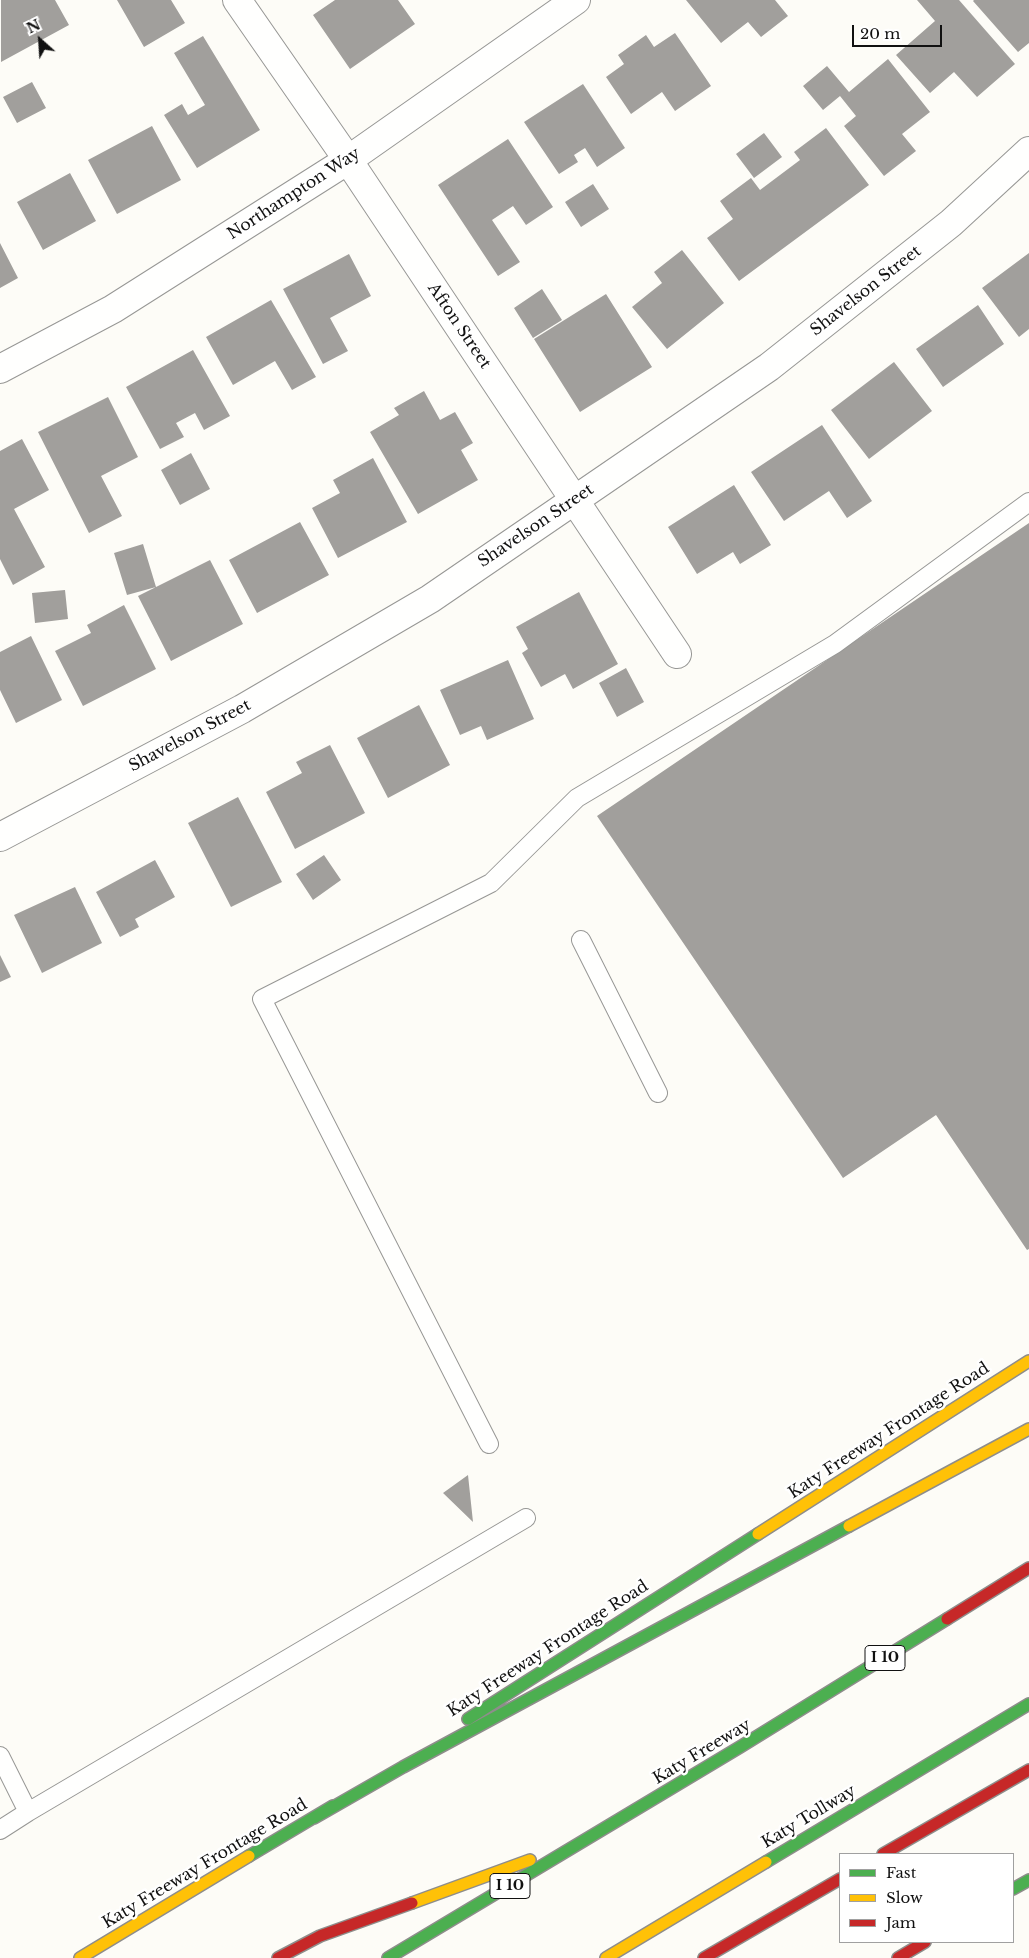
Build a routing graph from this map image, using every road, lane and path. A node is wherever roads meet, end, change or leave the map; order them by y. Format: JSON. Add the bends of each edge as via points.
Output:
{"nodes":[{"id":1,"x":237,"y":0,"type":"edge"},
{"id":2,"x":576,"y":0,"type":"edge"},
{"id":3,"x":1029,"y":151,"type":"edge"},
{"id":4,"x":348,"y":160,"type":"junction"},
{"id":5,"x":0,"y":369,"type":"edge"},
{"id":6,"x":575,"y":500,"type":"junction"},
{"id":7,"x":1029,"y":502,"type":"edge"},
{"id":8,"x":678,"y":654,"type":"dead end"},
{"id":9,"x":0,"y":837,"type":"edge"},
{"id":10,"x":580,"y":940,"type":"dead end"},
{"id":11,"x":658,"y":1093,"type":"dead end"},
{"id":12,"x":1029,"y":1360,"type":"edge"},
{"id":13,"x":1029,"y":1430,"type":"edge"},
{"id":14,"x":489,"y":1444,"type":"dead end"},
{"id":15,"x":526,"y":1518,"type":"dead end"},
{"id":16,"x":1029,"y":1568,"type":"edge"},
{"id":17,"x":1029,"y":1704,"type":"edge"},
{"id":18,"x":0,"y":1756,"type":"edge"},
{"id":19,"x":1029,"y":1770,"type":"edge"},
{"id":20,"x":28,"y":1812,"type":"junction"},
{"id":21,"x":314,"y":1818,"type":"junction"},
{"id":22,"x":0,"y":1830,"type":"edge"},
{"id":23,"x":592,"y":1837,"type":"junction"},
{"id":24,"x":885,"y":1853,"type":"edge"},
{"id":25,"x":839,"y":1880,"type":"edge"},
{"id":26,"x":1029,"y":1880,"type":"edge"},
{"id":27,"x":1014,"y":1888,"type":"edge"},
{"id":28,"x":427,"y":1935,"type":"junction"},
{"id":29,"x":923,"y":1943,"type":"edge"},
{"id":30,"x":80,"y":1958,"type":"edge"},
{"id":31,"x":278,"y":1958,"type":"edge"},
{"id":32,"x":388,"y":1958,"type":"edge"},
{"id":33,"x":401,"y":1958,"type":"edge"},
{"id":34,"x":606,"y":1958,"type":"edge"},
{"id":35,"x":704,"y":1958,"type":"edge"},
{"id":36,"x":898,"y":1958,"type":"edge"}],
"edges":[{"from":1,"to":4,"type":"street","name":"Afton Street"},
{"from":2,"to":4,"type":"street","name":"Northampton Way"},
{"from":3,"to":6,"type":"street","name":"Shavelson Street","via":[[951,223],[769,367]]},
{"from":4,"to":5,"type":"street","name":"Northampton Way","via":[[113,309]]},
{"from":4,"to":6,"type":"street","name":"Afton Street"},
{"from":6,"to":8,"type":"street","name":"Afton Street"},
{"from":6,"to":9,"type":"street","name":"Shavelson Street","via":[[430,600],[242,709]]},
{"from":7,"to":14,"type":"lane","via":[[835,644],[576,798],[491,883],[262,1000]]},
{"from":10,"to":11,"type":"lane"},
{"from":12,"to":21,"type":"main road","name":"Katy Freeway Frontage Road"},
{"from":13,"to":21,"type":"main road"},
{"from":15,"to":20,"type":"lane"},
{"from":16,"to":23,"type":"main road","name":"Katy Freeway","number":"I 10"},
{"from":17,"to":34,"type":"main road","name":"Katy Tollway"},
{"from":18,"to":20,"type":"lane"},
{"from":19,"to":24,"type":"main road"},
{"from":20,"to":22,"type":"lane"},
{"from":21,"to":30,"type":"main road","name":"Katy Freeway Frontage Road"},
{"from":23,"to":28,"type":"main road","name":"Katy Freeway","number":"I 10"},
{"from":23,"to":31,"type":"main road","via":[[320,1936]]},
{"from":25,"to":35,"type":"main road"},
{"from":26,"to":27,"type":"main road"},
{"from":28,"to":32,"type":"main road","name":"Katy Freeway","number":"I 10"},
{"from":28,"to":33,"type":"main road"},
{"from":29,"to":36,"type":"main road"}]}
